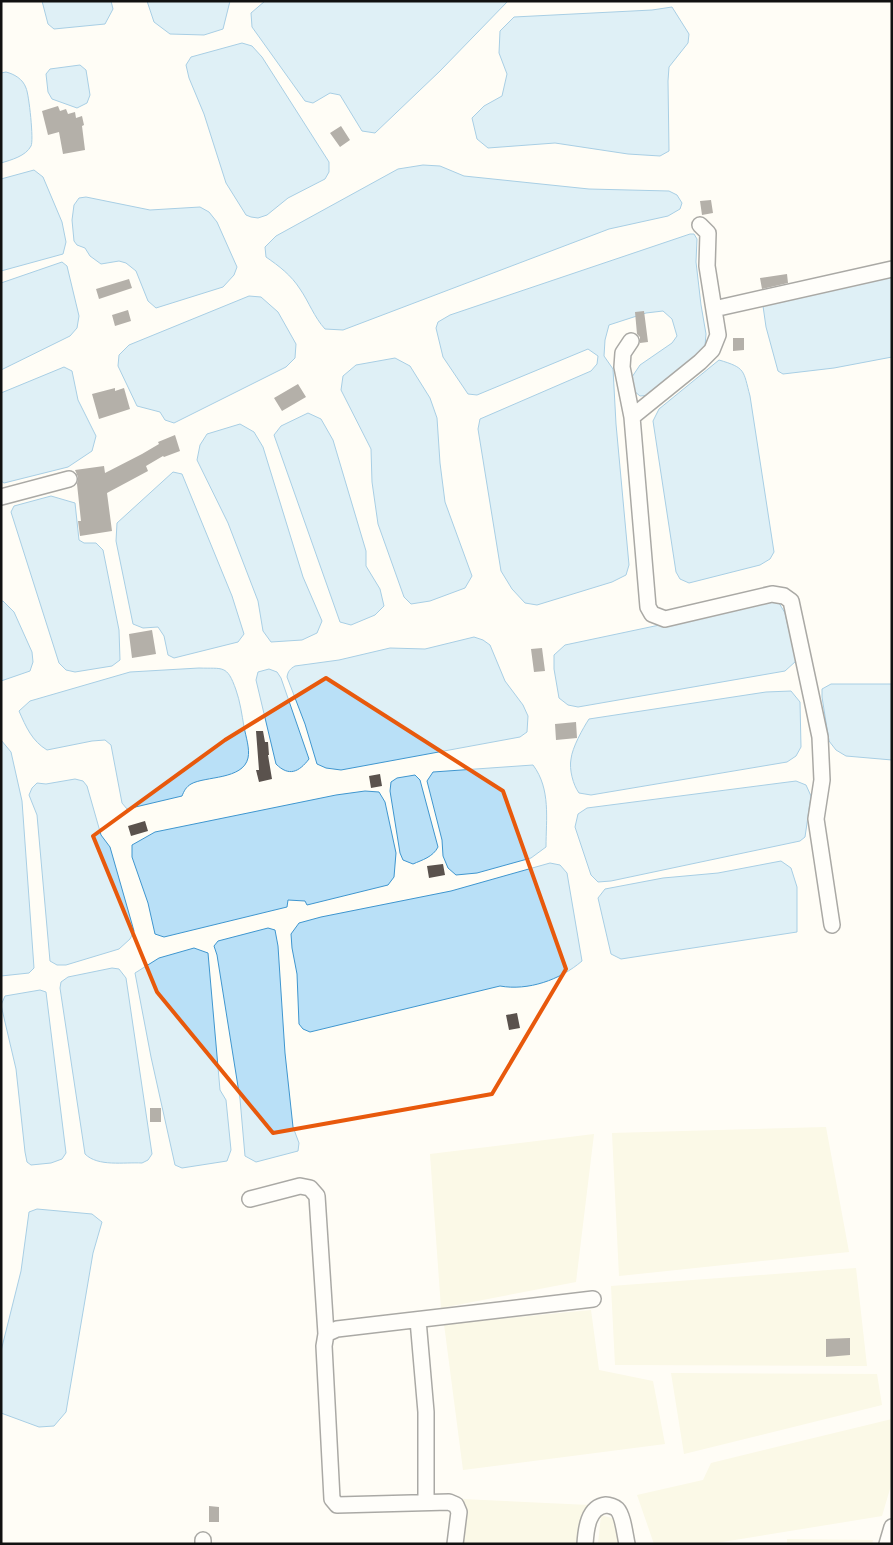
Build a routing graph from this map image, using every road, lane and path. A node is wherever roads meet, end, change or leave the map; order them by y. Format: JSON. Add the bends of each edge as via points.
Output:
{"nodes":[{"id":1,"x":700,"y":225,"type":"dead end"},
{"id":2,"x":892,"y":269,"type":"edge"},
{"id":3,"x":714,"y":309,"type":"junction"},
{"id":4,"x":631,"y":341,"type":"dead end"},
{"id":5,"x":632,"y":417,"type":"junction"},
{"id":6,"x":69,"y":479,"type":"dead end"},
{"id":7,"x":1,"y":497,"type":"edge"},
{"id":8,"x":832,"y":924,"type":"dead end"},
{"id":9,"x":250,"y":1199,"type":"dead end"},
{"id":10,"x":593,"y":1299,"type":"dead end"},
{"id":11,"x":418,"y":1320,"type":"junction"},
{"id":12,"x":326,"y":1334,"type":"junction"},
{"id":13,"x":426,"y":1502,"type":"junction"},
{"id":14,"x":892,"y":1527,"type":"edge"},
{"id":15,"x":455,"y":1544,"type":"edge"},
{"id":16,"x":584,"y":1544,"type":"edge"},
{"id":17,"x":627,"y":1544,"type":"edge"},
{"id":18,"x":887,"y":1544,"type":"edge"}],
"edges":[{"from":1,"to":3,"type":"street","via":[[708,234],[707,266]]},
{"from":2,"to":3,"type":"street"},
{"from":3,"to":5,"type":"street","via":[[718,335],[712,350]]},
{"from":4,"to":5,"type":"street","via":[[623,353],[622,367]]},
{"from":5,"to":8,"type":"street","via":[[648,607],[652,614],[665,619],[772,594],[791,601],[820,737],[822,780],[816,819]]},
{"from":6,"to":7,"type":"street"},
{"from":9,"to":12,"type":"street","via":[[300,1186],[310,1188],[316,1196]]},
{"from":10,"to":11,"type":"street"},
{"from":11,"to":12,"type":"street","via":[[337,1329]]},
{"from":11,"to":13,"type":"street","via":[[426,1412]]},
{"from":12,"to":13,"type":"street","via":[[332,1499],[337,1505]]},
{"from":13,"to":15,"type":"street","via":[[456,1505],[459,1512]]},
{"from":14,"to":18,"type":"street"},
{"from":16,"to":17,"type":"street","via":[[589,1518],[597,1508],[608,1505],[617,1508],[621,1516]]}]}
